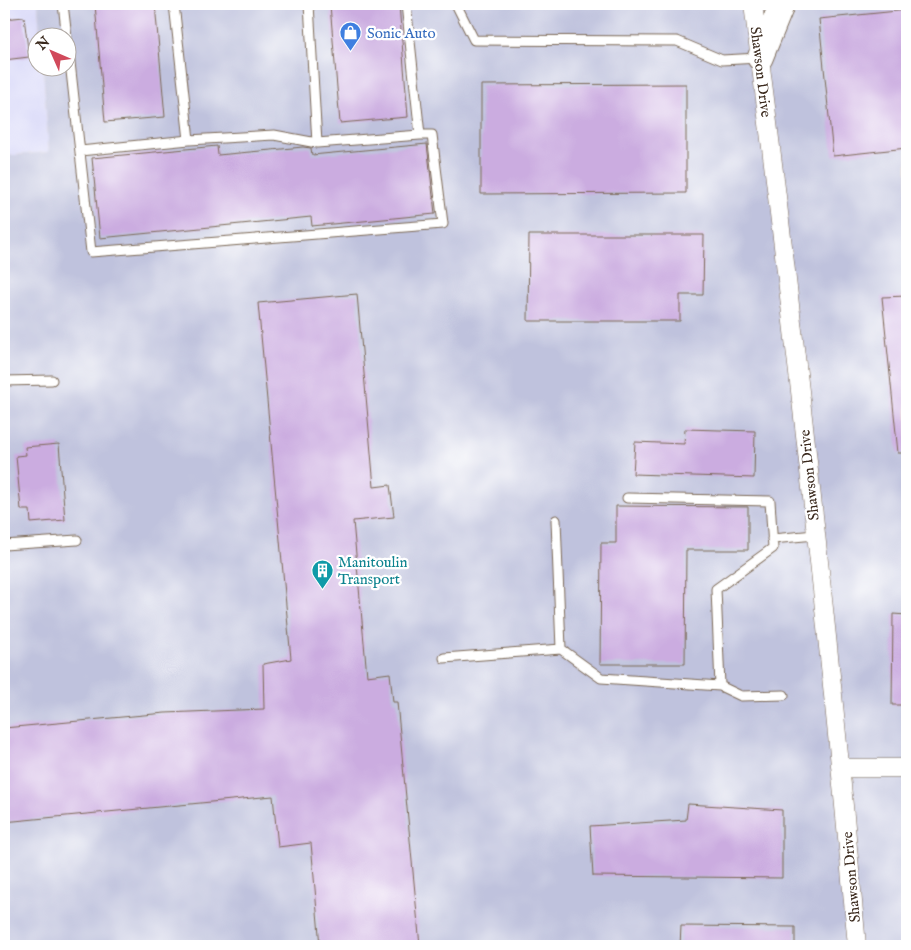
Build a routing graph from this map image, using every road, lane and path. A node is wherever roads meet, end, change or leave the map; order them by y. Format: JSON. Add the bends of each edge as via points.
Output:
{"nodes":[{"id":1,"x":63,"y":4,"type":"edge"},
{"id":2,"x":174,"y":4,"type":"edge"},
{"id":3,"x":309,"y":4,"type":"edge"},
{"id":4,"x":406,"y":4,"type":"edge"},
{"id":5,"x":456,"y":4,"type":"edge"},
{"id":6,"x":753,"y":4,"type":"edge"},
{"id":7,"x":782,"y":4,"type":"edge"},
{"id":8,"x":66,"y":28,"type":"edge"},
{"id":9,"x":760,"y":58,"type":"junction"},
{"id":10,"x":72,"y":78,"type":"edge"},
{"id":11,"x":420,"y":135,"type":"junction"},
{"id":12,"x":189,"y":140,"type":"junction"},
{"id":13,"x":317,"y":143,"type":"junction"},
{"id":14,"x":80,"y":151,"type":"junction"},
{"id":15,"x":52,"y":380,"type":"dead end"},
{"id":16,"x":4,"y":381,"type":"edge"},
{"id":17,"x":627,"y":498,"type":"dead end"},
{"id":18,"x":556,"y":520,"type":"dead end"},
{"id":19,"x":815,"y":535,"type":"junction"},
{"id":20,"x":772,"y":539,"type":"junction"},
{"id":21,"x":77,"y":540,"type":"dead end"},
{"id":22,"x":4,"y":545,"type":"edge"},
{"id":23,"x":561,"y":649,"type":"junction"},
{"id":24,"x":444,"y":658,"type":"dead end"},
{"id":25,"x":720,"y":686,"type":"junction"},
{"id":26,"x":784,"y":695,"type":"dead end"},
{"id":27,"x":841,"y":768,"type":"junction"},
{"id":28,"x":907,"y":768,"type":"edge"},
{"id":29,"x":857,"y":946,"type":"edge"}],
"edges":[{"from":1,"to":8,"type":"lane"},
{"from":2,"to":12,"type":"lane"},
{"from":3,"to":13,"type":"lane"},
{"from":4,"to":11,"type":"lane"},
{"from":5,"to":9,"type":"lane","via":[[474,40],[677,41],[711,58]]},
{"from":6,"to":9,"type":"street","name":"Shawson Drive"},
{"from":7,"to":9,"type":"main road"},
{"from":9,"to":19,"type":"street","name":"Shawson Drive"},
{"from":10,"to":14,"type":"lane"},
{"from":11,"to":13,"type":"lane"},
{"from":11,"to":14,"type":"lane","via":[[432,135],[443,224],[91,252]]},
{"from":12,"to":13,"type":"lane","via":[[274,135]]},
{"from":12,"to":14,"type":"lane"},
{"from":15,"to":16,"type":"lane"},
{"from":17,"to":20,"type":"lane","via":[[770,501]]},
{"from":18,"to":23,"type":"lane"},
{"from":19,"to":20,"type":"lane"},
{"from":19,"to":27,"type":"street","name":"Shawson Drive"},
{"from":20,"to":25,"type":"lane","via":[[773,548],[716,589]]},
{"from":21,"to":22,"type":"lane"},
{"from":23,"to":24,"type":"lane"},
{"from":23,"to":25,"type":"lane","via":[[601,678]]},
{"from":25,"to":26,"type":"lane","via":[[740,696]]},
{"from":27,"to":28,"type":"street"},
{"from":27,"to":29,"type":"street","name":"Shawson Drive"}]}
